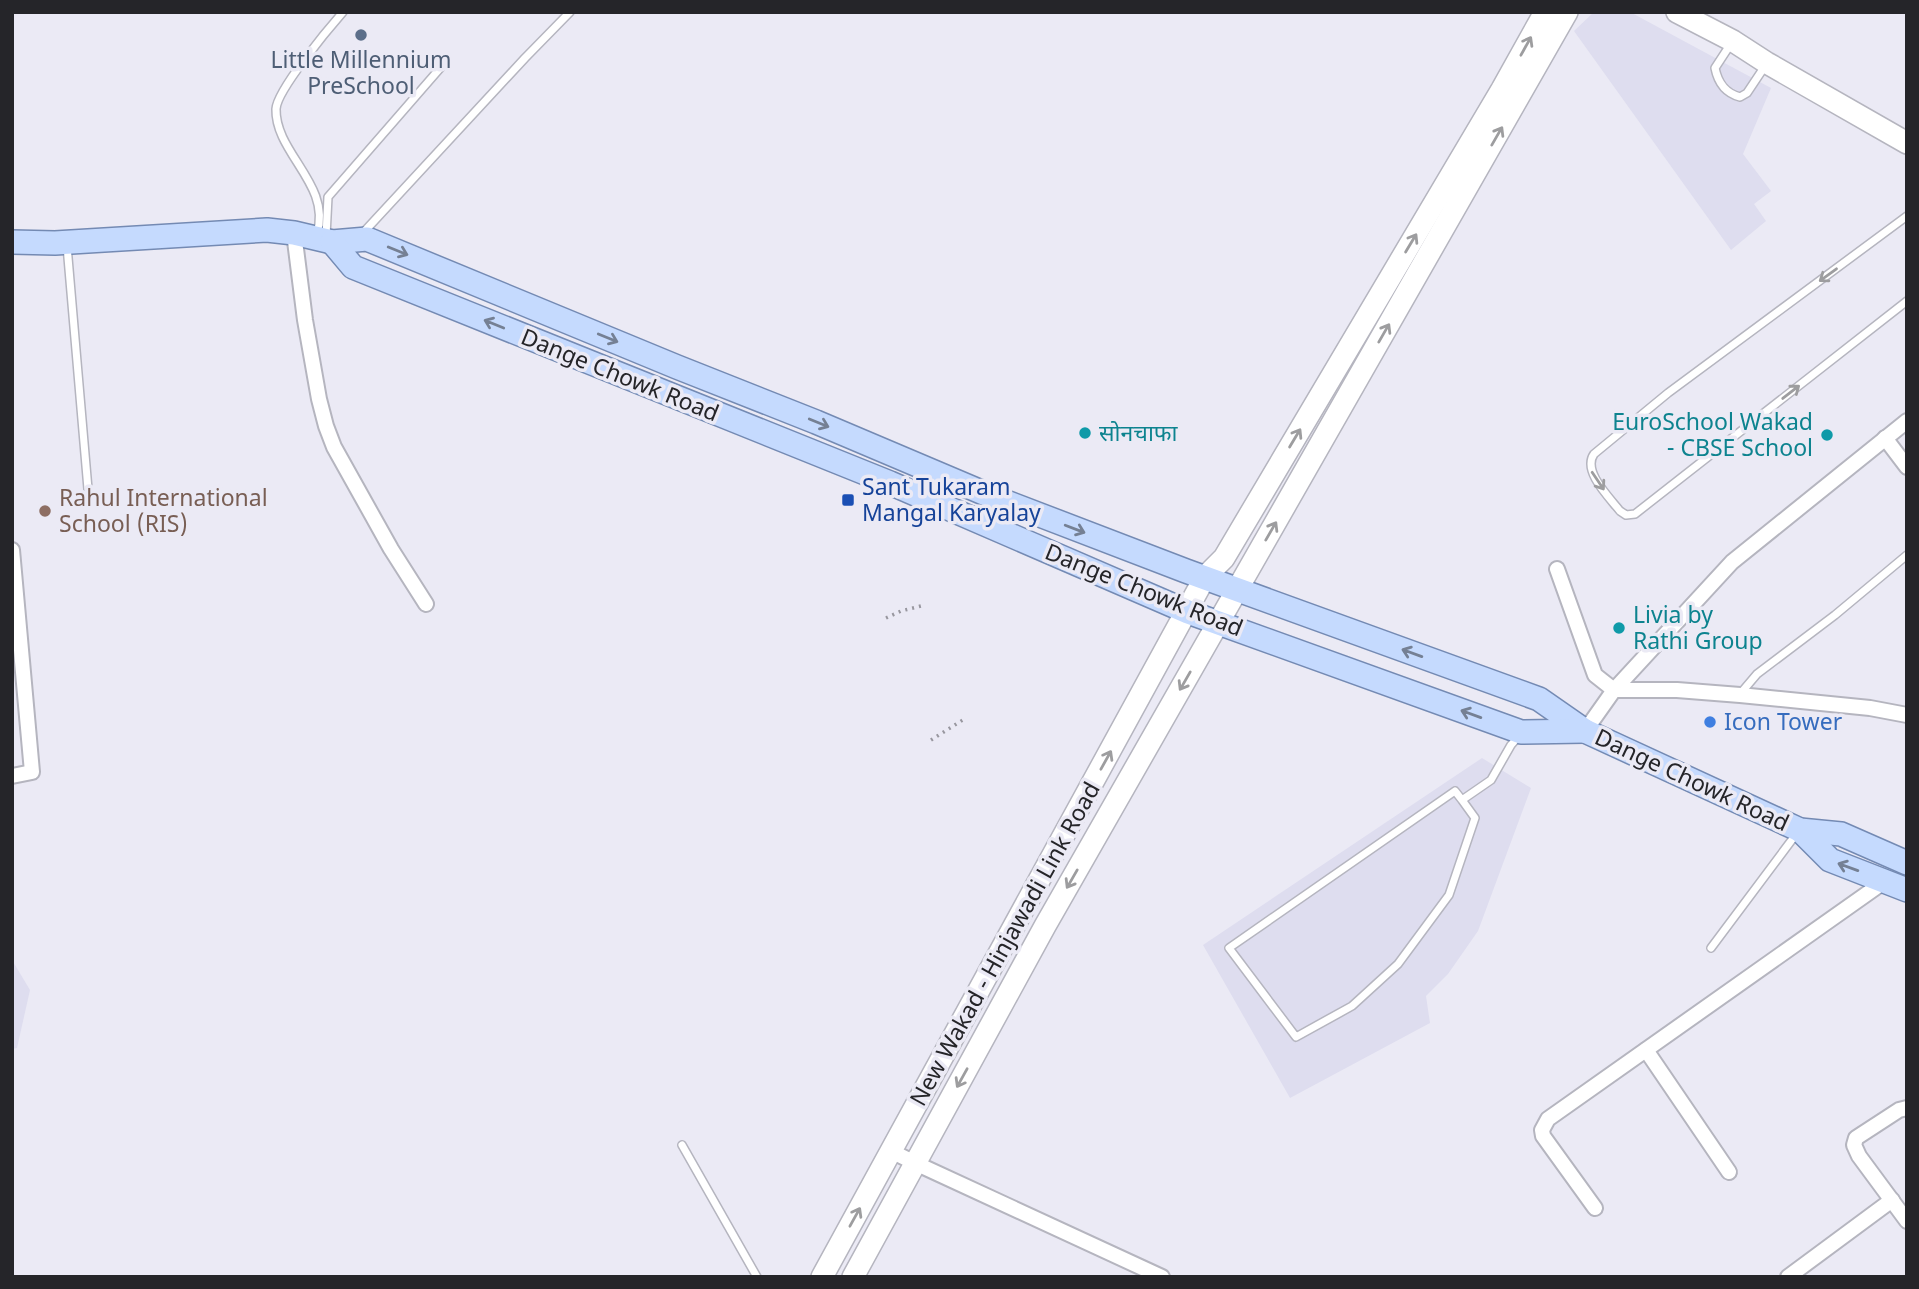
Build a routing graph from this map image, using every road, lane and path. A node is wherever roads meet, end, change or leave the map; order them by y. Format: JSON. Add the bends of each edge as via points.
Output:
{"nodes":[{"id":1,"x":343,"y":12,"type":"edge"},
{"id":2,"x":570,"y":12,"type":"edge"},
{"id":3,"x":1545,"y":12,"type":"edge"},
{"id":4,"x":1567,"y":12,"type":"edge"},
{"id":5,"x":1679,"y":12,"type":"edge"},
{"id":6,"x":1733,"y":41,"type":"junction"},
{"id":7,"x":1767,"y":63,"type":"junction"},
{"id":8,"x":442,"y":66,"type":"dead end"},
{"id":9,"x":1907,"y":143,"type":"edge"},
{"id":10,"x":1907,"y":216,"type":"edge"},
{"id":11,"x":317,"y":238,"type":"junction"},
{"id":12,"x":357,"y":240,"type":"junction"},
{"id":13,"x":12,"y":242,"type":"edge"},
{"id":14,"x":67,"y":242,"type":"junction"},
{"id":15,"x":1907,"y":302,"type":"edge"},
{"id":16,"x":677,"y":367,"type":"junction"},
{"id":17,"x":669,"y":395,"type":"junction"},
{"id":18,"x":1907,"y":421,"type":"edge"},
{"id":19,"x":1885,"y":438,"type":"junction"},
{"id":20,"x":1907,"y":467,"type":"edge"},
{"id":21,"x":88,"y":489,"type":"dead end"},
{"id":22,"x":12,"y":550,"type":"edge"},
{"id":23,"x":1907,"y":555,"type":"edge"},
{"id":24,"x":1557,"y":569,"type":"dead end"},
{"id":25,"x":1205,"y":578,"type":"junction"},
{"id":26,"x":1238,"y":590,"type":"junction"},
{"id":27,"x":426,"y":604,"type":"dead end"},
{"id":28,"x":921,"y":606,"type":"dead end"},
{"id":29,"x":1188,"y":612,"type":"junction"},
{"id":30,"x":886,"y":618,"type":"dead end"},
{"id":31,"x":1219,"y":622,"type":"junction"},
{"id":32,"x":1614,"y":690,"type":"junction"},
{"id":33,"x":1740,"y":695,"type":"junction"},
{"id":34,"x":1907,"y":715,"type":"edge"},
{"id":35,"x":966,"y":718,"type":"dead end"},
{"id":36,"x":1585,"y":731,"type":"junction"},
{"id":37,"x":1521,"y":732,"type":"junction"},
{"id":38,"x":931,"y":740,"type":"dead end"},
{"id":39,"x":12,"y":776,"type":"edge"},
{"id":40,"x":1462,"y":800,"type":"junction"},
{"id":41,"x":1800,"y":830,"type":"junction"},
{"id":42,"x":1907,"y":863,"type":"edge"},
{"id":43,"x":1885,"y":881,"type":"junction"},
{"id":44,"x":1907,"y":890,"type":"edge"},
{"id":45,"x":1021,"y":913,"type":"junction"},
{"id":46,"x":1045,"y":926,"type":"junction"},
{"id":47,"x":1711,"y":948,"type":"dead end"},
{"id":48,"x":1646,"y":1050,"type":"junction"},
{"id":49,"x":1907,"y":1108,"type":"edge"},
{"id":50,"x":682,"y":1145,"type":"dead end"},
{"id":51,"x":891,"y":1151,"type":"junction"},
{"id":52,"x":915,"y":1163,"type":"junction"},
{"id":53,"x":1729,"y":1172,"type":"dead end"},
{"id":54,"x":1892,"y":1200,"type":"junction"},
{"id":55,"x":1595,"y":1208,"type":"dead end"},
{"id":56,"x":1907,"y":1221,"type":"edge"},
{"id":57,"x":757,"y":1277,"type":"edge"},
{"id":58,"x":822,"y":1277,"type":"edge"},
{"id":59,"x":853,"y":1277,"type":"edge"},
{"id":60,"x":1162,"y":1277,"type":"edge"},
{"id":61,"x":1788,"y":1277,"type":"edge"}],
"edges":[{"from":1,"to":11,"type":"lane","via":[[307,56],[276,108],[281,133],[317,199],[321,221]]},
{"from":2,"to":12,"type":"lane"},
{"from":25,"to":3,"type":"main road","name":"New Wakad - Hinjawadi Link Road","one_way":true,"via":[[1224,558]]},
{"from":26,"to":4,"type":"main road","name":"New Wakad - Hinjawadi Link Road","one_way":true},
{"from":5,"to":6,"type":"main road"},
{"from":6,"to":7,"type":"main road"},
{"from":6,"to":7,"type":"lane","via":[[1715,68],[1718,81],[1730,94],[1740,97],[1747,93]]},
{"from":7,"to":9,"type":"main road"},
{"from":8,"to":11,"type":"lane","via":[[328,197]]},
{"from":10,"to":15,"type":"lane","one_way":true,"via":[[1668,393],[1594,454],[1593,475],[1620,511],[1635,514]]},
{"from":11,"to":12,"type":"main road","name":"Dange Chowk Road"},
{"from":11,"to":14,"type":"main road","name":"Dange Chowk Road","via":[[267,230]]},
{"from":17,"to":11,"type":"main road","name":"Dange Chowk Road","one_way":true,"via":[[353,267]]},
{"from":11,"to":27,"type":"street","via":[[305,320],[326,426],[391,549]]},
{"from":12,"to":16,"type":"main road","name":"Dange Chowk Road","one_way":true,"via":[[367,239]]},
{"from":13,"to":14,"type":"main road","name":"Dange Chowk Road"},
{"from":14,"to":21,"type":"lane"},
{"from":16,"to":17,"type":"main road"},
{"from":16,"to":25,"type":"main road","name":"Dange Chowk Road","one_way":true},
{"from":17,"to":29,"type":"main road","name":"Dange Chowk Road","via":[[890,483]]},
{"from":18,"to":19,"type":"street"},
{"from":19,"to":20,"type":"street"},
{"from":19,"to":32,"type":"street","via":[[1732,562]]},
{"from":22,"to":39,"type":"street","via":[[32,772]]},
{"from":23,"to":33,"type":"lane","via":[[1757,674]]},
{"from":24,"to":32,"type":"street","via":[[1595,675]]},
{"from":25,"to":26,"type":"main road","name":"Dange Chowk Road"},
{"from":25,"to":29,"type":"main road","name":"New Wakad - Hinjawadi Link Road"},
{"from":26,"to":31,"type":"main road","name":"New Wakad - Hinjawadi Link Road"},
{"from":36,"to":26,"type":"main road","name":"Dange Chowk Road","one_way":true,"via":[[1539,699]]},
{"from":28,"to":30,"type":"path"},
{"from":29,"to":31,"type":"main road","name":"Dange Chowk Road"},
{"from":45,"to":29,"type":"main road","name":"New Wakad - Hinjawadi Link Road","one_way":true},
{"from":37,"to":31,"type":"main road","name":"Dange Chowk Road","one_way":true},
{"from":31,"to":46,"type":"main road","name":"New Wakad - Hinjawadi Link Road","one_way":true},
{"from":32,"to":33,"type":"street"},
{"from":32,"to":36,"type":"street"},
{"from":33,"to":34,"type":"street"},
{"from":35,"to":38,"type":"path"},
{"from":36,"to":37,"type":"main road","name":"Dange Chowk Road"},
{"from":36,"to":41,"type":"main road","name":"Dange Chowk Road"},
{"from":37,"to":40,"type":"lane","via":[[1491,780]]},
{"from":40,"to":40,"type":"lane","via":[[1475,818],[1449,895],[1398,964],[1352,1006],[1296,1037],[1229,948],[1455,791]]},
{"from":41,"to":42,"type":"main road","name":"Dange Chowk Road","via":[[1841,834]]},
{"from":43,"to":41,"type":"main road","name":"Dange Chowk Road","one_way":true,"via":[[1830,860]]},
{"from":41,"to":47,"type":"lane"},
{"from":43,"to":44,"type":"main road","name":"Dange Chowk Road"},
{"from":43,"to":48,"type":"street"},
{"from":45,"to":46,"type":"main road"},
{"from":45,"to":51,"type":"main road","name":"New Wakad - Hinjawadi Link Road"},
{"from":46,"to":52,"type":"main road","name":"New Wakad - Hinjawadi Link Road","one_way":true},
{"from":48,"to":53,"type":"street"},
{"from":48,"to":55,"type":"street","via":[[1548,1119],[1542,1130]]},
{"from":49,"to":54,"type":"street","via":[[1856,1138],[1854,1145]]},
{"from":50,"to":57,"type":"lane"},
{"from":51,"to":52,"type":"street"},
{"from":58,"to":51,"type":"main road","name":"New Wakad - Hinjawadi Link Road","one_way":true},
{"from":52,"to":59,"type":"main road","name":"New Wakad - Hinjawadi Link Road"},
{"from":52,"to":60,"type":"street"},
{"from":54,"to":56,"type":"street"},
{"from":54,"to":61,"type":"street"}]}
